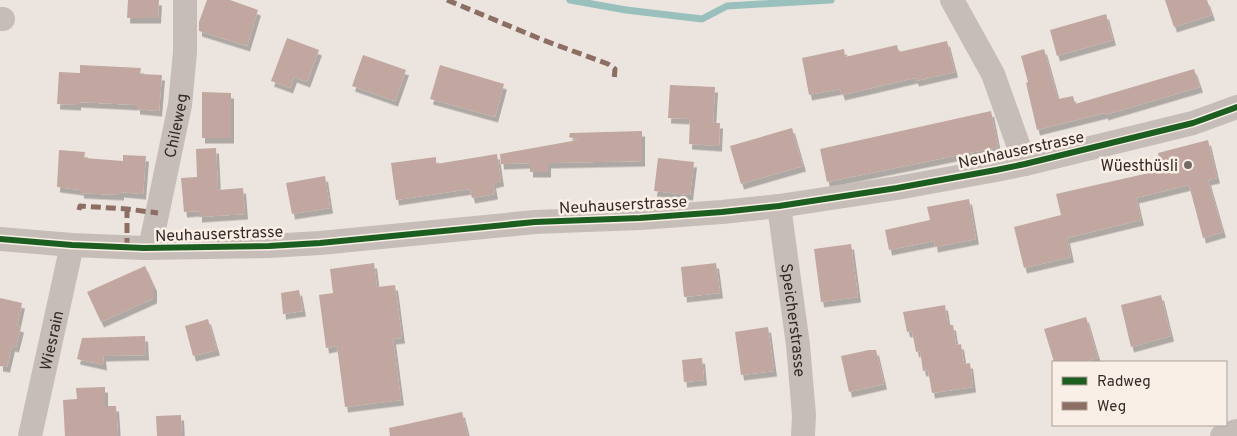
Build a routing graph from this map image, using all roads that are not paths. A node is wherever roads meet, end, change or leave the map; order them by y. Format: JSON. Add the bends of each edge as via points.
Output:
{"nodes":[{"id":1,"x":186,"y":0,"type":"edge"},
{"id":2,"x":952,"y":0,"type":"edge"},
{"id":3,"x":1237,"y":107,"type":"edge"},
{"id":4,"x":1025,"y":164,"type":"junction"},
{"id":5,"x":780,"y":206,"type":"junction"},
{"id":6,"x":0,"y":239,"type":"edge"},
{"id":7,"x":72,"y":245,"type":"junction"},
{"id":8,"x":150,"y":248,"type":"junction"},
{"id":9,"x":1237,"y":432,"type":"edge"},
{"id":10,"x":30,"y":436,"type":"edge"},
{"id":11,"x":803,"y":436,"type":"edge"},
{"id":12,"x":1222,"y":436,"type":"edge"}],
"edges":[{"from":1,"to":8,"type":"street","name":"Chileweg","via":[[180,105]]},
{"from":2,"to":4,"type":"street","via":[[993,74]]},
{"from":3,"to":4,"type":"street","name":"Neuhauserstrasse","via":[[1193,123]]},
{"from":4,"to":5,"type":"street","name":"Neuhauserstrasse"},
{"from":5,"to":8,"type":"street","name":"Neuhauserstrasse","via":[[678,216],[535,222],[320,243]]},
{"from":5,"to":11,"type":"street","name":"Speicherstrasse","via":[[798,345]]},
{"from":6,"to":7,"type":"street","name":"Neuhauserstrasse"},
{"from":7,"to":8,"type":"street","name":"Neuhauserstrasse"},
{"from":7,"to":10,"type":"street","name":"Wiesrain"},
{"from":9,"to":12,"type":"street"}]}
